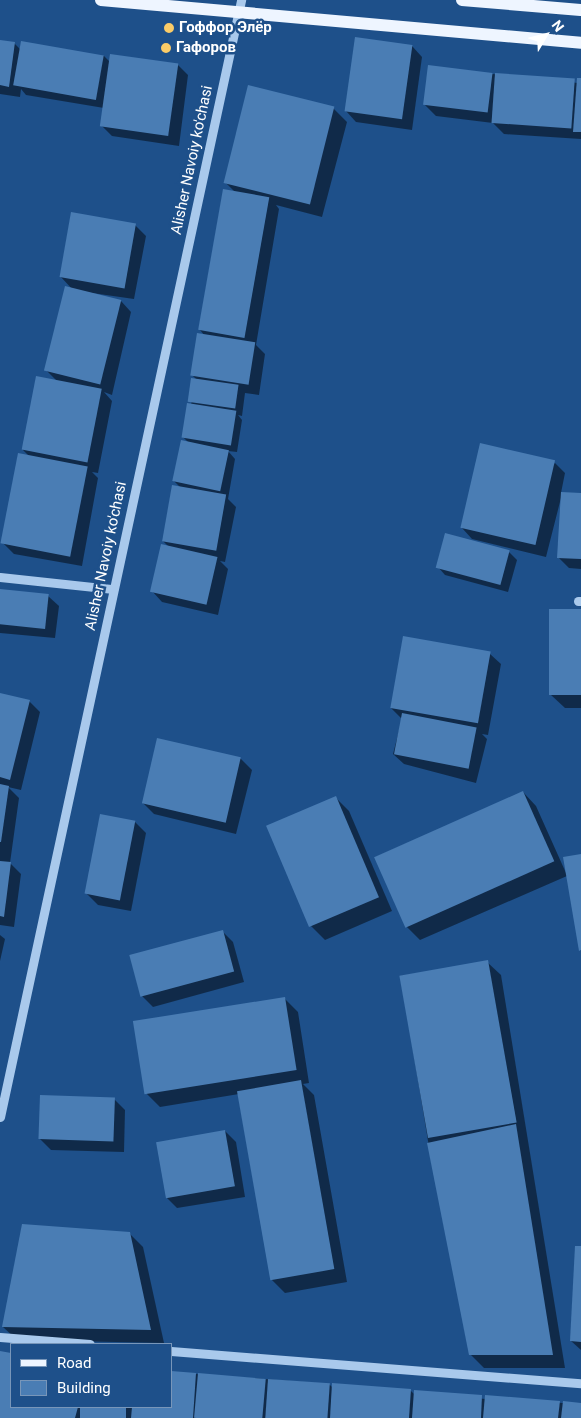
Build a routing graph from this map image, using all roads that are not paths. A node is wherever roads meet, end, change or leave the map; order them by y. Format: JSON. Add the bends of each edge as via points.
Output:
{"nodes":[{"id":1,"x":101,"y":0,"type":"edge"},
{"id":2,"x":462,"y":0,"type":"edge"},
{"id":3,"x":240,"y":6,"type":"edge"},
{"id":4,"x":581,"y":10,"type":"edge"},
{"id":5,"x":581,"y":43,"type":"edge"},
{"id":6,"x":0,"y":577,"type":"edge"},
{"id":7,"x":113,"y":589,"type":"junction"},
{"id":8,"x":0,"y":1117,"type":"edge"},
{"id":9,"x":0,"y":1337,"type":"edge"},
{"id":10,"x":77,"y":1343,"type":"edge"},
{"id":11,"x":172,"y":1351,"type":"edge"},
{"id":12,"x":581,"y":1383,"type":"edge"}],
"edges":[{"from":1,"to":3,"type":"main road"},
{"from":2,"to":4,"type":"main road"},
{"from":3,"to":5,"type":"main road"},
{"from":3,"to":7,"type":"street","name":"Alisher Navoiy ko'chasi"},
{"from":6,"to":7,"type":"street"},
{"from":7,"to":8,"type":"street","name":"Alisher Navoiy ko'chasi"},
{"from":9,"to":10,"type":"street"},
{"from":11,"to":12,"type":"street"}]}
